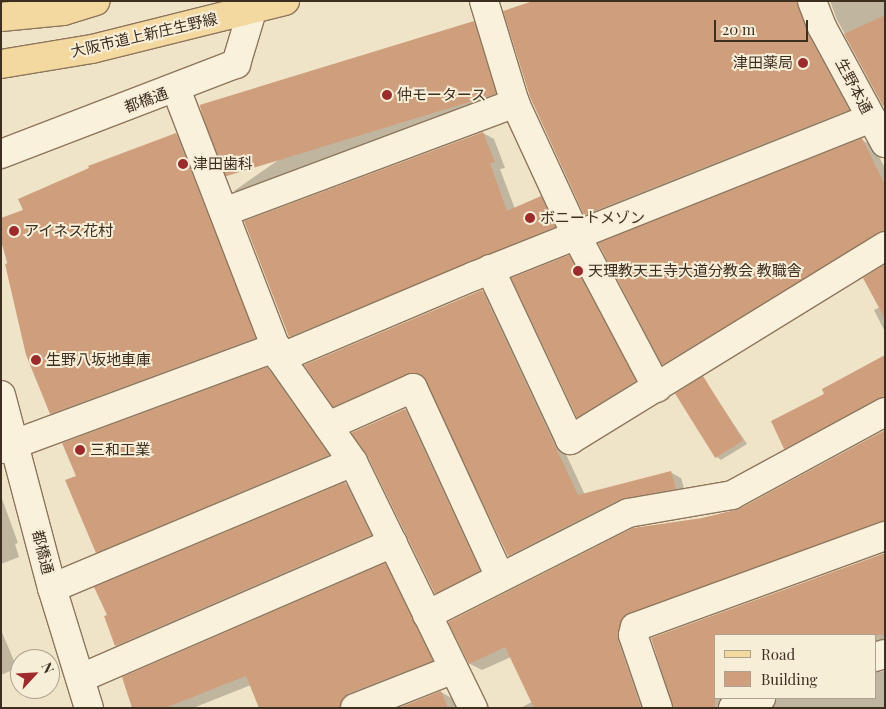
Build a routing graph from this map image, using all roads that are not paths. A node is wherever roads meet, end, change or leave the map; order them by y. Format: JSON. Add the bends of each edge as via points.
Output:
{"nodes":[{"id":1,"x":96,"y":1,"type":"edge"},
{"id":2,"x":285,"y":1,"type":"edge"},
{"id":3,"x":484,"y":1,"type":"edge"},
{"id":4,"x":812,"y":1,"type":"edge"},
{"id":5,"x":254,"y":6,"type":"edge"},
{"id":6,"x":1,"y":17,"type":"edge"},
{"id":7,"x":1,"y":64,"type":"edge"},
{"id":8,"x":176,"y":89,"type":"junction"},
{"id":9,"x":515,"y":103,"type":"junction"},
{"id":10,"x":871,"y":118,"type":"junction"},
{"id":11,"x":885,"y":144,"type":"edge"},
{"id":12,"x":1,"y":154,"type":"edge"},
{"id":13,"x":224,"y":212,"type":"junction"},
{"id":14,"x":576,"y":235,"type":"junction"},
{"id":15,"x":885,"y":246,"type":"edge"},
{"id":16,"x":490,"y":269,"type":"junction"},
{"id":17,"x":279,"y":352,"type":"junction"},
{"id":18,"x":657,"y":388,"type":"junction"},
{"id":19,"x":1,"y":394,"type":"edge"},
{"id":20,"x":885,"y":412,"type":"edge"},
{"id":21,"x":328,"y":426,"type":"junction"},
{"id":22,"x":8,"y":446,"type":"edge"},
{"id":23,"x":353,"y":462,"type":"junction"},
{"id":24,"x":885,"y":536,"type":"edge"},
{"id":25,"x":393,"y":543,"type":"junction"},
{"id":26,"x":500,"y":577,"type":"junction"},
{"id":27,"x":52,"y":588,"type":"junction"},
{"id":28,"x":426,"y":615,"type":"junction"},
{"id":29,"x":454,"y":669,"type":"junction"},
{"id":30,"x":81,"y":678,"type":"junction"},
{"id":31,"x":758,"y":699,"type":"edge"},
{"id":32,"x":89,"y":708,"type":"edge"},
{"id":33,"x":355,"y":708,"type":"edge"},
{"id":34,"x":472,"y":708,"type":"edge"},
{"id":35,"x":658,"y":708,"type":"edge"},
{"id":36,"x":733,"y":708,"type":"edge"}],
"edges":[{"from":1,"to":6,"type":"main road","via":[[63,11]]},
{"from":2,"to":5,"type":"main road","name":"大阪市道上新庄生野線"},
{"from":3,"to":9,"type":"street"},
{"from":4,"to":10,"type":"street","name":"生野本通","via":[[822,27]]},
{"from":5,"to":7,"type":"main road","name":"大阪市道上新庄生野線","via":[[92,48]]},
{"from":5,"to":8,"type":"street","name":"都橋通","via":[[236,64]]},
{"from":8,"to":12,"type":"street","name":"都橋通"},
{"from":8,"to":13,"type":"street"},
{"from":9,"to":13,"type":"street"},
{"from":9,"to":14,"type":"street"},
{"from":10,"to":11,"type":"street","name":"生野本通"},
{"from":10,"to":14,"type":"street"},
{"from":13,"to":17,"type":"street"},
{"from":14,"to":16,"type":"street"},
{"from":14,"to":18,"type":"street"},
{"from":15,"to":18,"type":"street"},
{"from":16,"to":17,"type":"street"},
{"from":16,"to":18,"type":"street","via":[[570,440]]},
{"from":17,"to":21,"type":"street"},
{"from":17,"to":22,"type":"street"},
{"from":19,"to":22,"type":"street","name":"都橋通"},
{"from":20,"to":26,"type":"street","via":[[732,495],[628,512]]},
{"from":21,"to":23,"type":"street"},
{"from":21,"to":26,"type":"street","via":[[413,388]]},
{"from":22,"to":27,"type":"street","name":"都橋通"},
{"from":23,"to":25,"type":"street"},
{"from":23,"to":27,"type":"street"},
{"from":24,"to":35,"type":"street","via":[[635,627],[633,635]]},
{"from":25,"to":28,"type":"street"},
{"from":25,"to":30,"type":"street"},
{"from":26,"to":28,"type":"street"},
{"from":27,"to":30,"type":"street","name":"都橋通"},
{"from":28,"to":29,"type":"street"},
{"from":29,"to":33,"type":"street"},
{"from":29,"to":34,"type":"street"},
{"from":30,"to":32,"type":"street","name":"都橋通"},
{"from":31,"to":36,"type":"street"}]}
